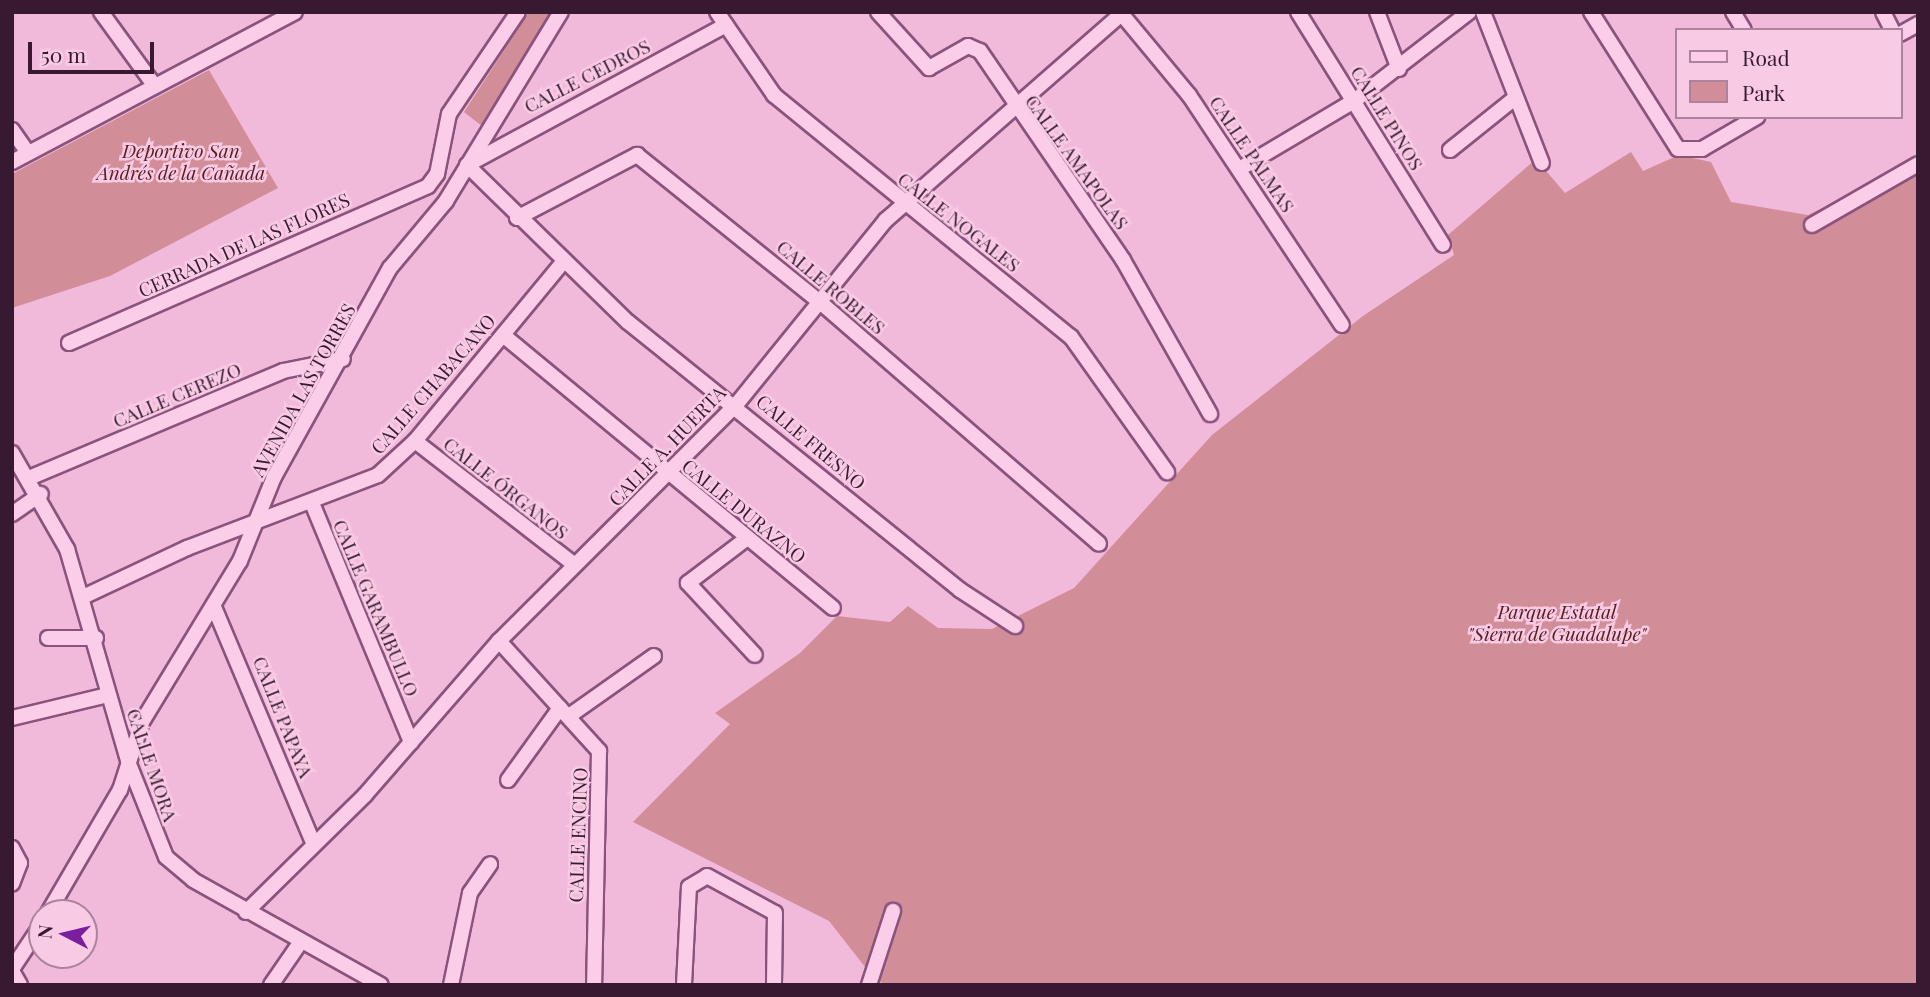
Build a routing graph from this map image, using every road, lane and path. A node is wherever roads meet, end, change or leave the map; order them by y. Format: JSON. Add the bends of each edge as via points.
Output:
{"nodes":[{"id":1,"x":101,"y":12,"type":"edge"},
{"id":2,"x":295,"y":12,"type":"edge"},
{"id":3,"x":518,"y":12,"type":"edge"},
{"id":4,"x":561,"y":12,"type":"edge"},
{"id":5,"x":717,"y":12,"type":"edge"},
{"id":6,"x":878,"y":12,"type":"edge"},
{"id":7,"x":1298,"y":12,"type":"edge"},
{"id":8,"x":1377,"y":12,"type":"edge"},
{"id":9,"x":1483,"y":12,"type":"edge"},
{"id":10,"x":1591,"y":12,"type":"edge"},
{"id":11,"x":1733,"y":12,"type":"edge"},
{"id":12,"x":1883,"y":12,"type":"edge"},
{"id":13,"x":1121,"y":13,"type":"edge"},
{"id":14,"x":1464,"y":13,"type":"edge"},
{"id":15,"x":1918,"y":24,"type":"edge"},
{"id":16,"x":726,"y":25,"type":"junction"},
{"id":17,"x":1743,"y":28,"type":"edge"},
{"id":18,"x":1891,"y":28,"type":"edge"},
{"id":19,"x":1902,"y":33,"type":"edge"},
{"id":20,"x":1399,"y":69,"type":"junction"},
{"id":21,"x":154,"y":85,"type":"junction"},
{"id":22,"x":1515,"y":98,"type":"junction"},
{"id":23,"x":1354,"y":101,"type":"junction"},
{"id":24,"x":1013,"y":107,"type":"junction"},
{"id":25,"x":1754,"y":119,"type":"edge"},
{"id":26,"x":12,"y":130,"type":"edge"},
{"id":27,"x":1450,"y":150,"type":"dead end"},
{"id":28,"x":28,"y":153,"type":"junction"},
{"id":29,"x":12,"y":162,"type":"edge"},
{"id":30,"x":1542,"y":163,"type":"dead end"},
{"id":31,"x":1918,"y":164,"type":"edge"},
{"id":32,"x":467,"y":165,"type":"junction"},
{"id":33,"x":1241,"y":168,"type":"junction"},
{"id":34,"x":905,"y":203,"type":"junction"},
{"id":35,"x":517,"y":218,"type":"junction"},
{"id":36,"x":1812,"y":225,"type":"dead end"},
{"id":37,"x":1443,"y":245,"type":"dead end"},
{"id":38,"x":562,"y":264,"type":"junction"},
{"id":39,"x":820,"y":302,"type":"junction"},
{"id":40,"x":1342,"y":325,"type":"dead end"},
{"id":41,"x":503,"y":335,"type":"junction"},
{"id":42,"x":69,"y":343,"type":"dead end"},
{"id":43,"x":343,"y":359,"type":"junction"},
{"id":44,"x":736,"y":405,"type":"junction"},
{"id":45,"x":1210,"y":414,"type":"dead end"},
{"id":46,"x":415,"y":440,"type":"junction"},
{"id":47,"x":12,"y":453,"type":"edge"},
{"id":48,"x":1167,"y":472,"type":"dead end"},
{"id":49,"x":669,"y":477,"type":"junction"},
{"id":50,"x":29,"y":478,"type":"junction"},
{"id":51,"x":41,"y":494,"type":"junction"},
{"id":52,"x":312,"y":503,"type":"junction"},
{"id":53,"x":12,"y":514,"type":"edge"},
{"id":54,"x":258,"y":523,"type":"junction"},
{"id":55,"x":746,"y":539,"type":"junction"},
{"id":56,"x":1099,"y":544,"type":"dead end"},
{"id":57,"x":575,"y":565,"type":"junction"},
{"id":58,"x":85,"y":596,"type":"junction"},
{"id":59,"x":214,"y":607,"type":"junction"},
{"id":60,"x":833,"y":608,"type":"dead end"},
{"id":61,"x":1016,"y":626,"type":"dead end"},
{"id":62,"x":48,"y":638,"type":"dead end"},
{"id":63,"x":96,"y":638,"type":"junction"},
{"id":64,"x":499,"y":641,"type":"junction"},
{"id":65,"x":755,"y":655,"type":"dead end"},
{"id":66,"x":654,"y":656,"type":"dead end"},
{"id":67,"x":108,"y":695,"type":"junction"},
{"id":68,"x":565,"y":712,"type":"junction"},
{"id":69,"x":12,"y":718,"type":"edge"},
{"id":70,"x":411,"y":742,"type":"junction"},
{"id":71,"x":129,"y":764,"type":"junction"},
{"id":72,"x":508,"y":780,"type":"dead end"},
{"id":73,"x":313,"y":842,"type":"junction"},
{"id":74,"x":12,"y":848,"type":"edge"},
{"id":75,"x":490,"y":863,"type":"dead end"},
{"id":76,"x":12,"y":884,"type":"edge"},
{"id":77,"x":56,"y":899,"type":"edge"},
{"id":78,"x":892,"y":911,"type":"dead end"},
{"id":79,"x":246,"y":912,"type":"junction"},
{"id":80,"x":300,"y":943,"type":"junction"},
{"id":81,"x":28,"y":945,"type":"edge"},
{"id":82,"x":12,"y":970,"type":"edge"},
{"id":83,"x":20,"y":985,"type":"edge"},
{"id":84,"x":271,"y":985,"type":"edge"},
{"id":85,"x":381,"y":985,"type":"edge"},
{"id":86,"x":451,"y":985,"type":"edge"},
{"id":87,"x":594,"y":985,"type":"edge"},
{"id":88,"x":684,"y":985,"type":"edge"},
{"id":89,"x":774,"y":985,"type":"edge"},
{"id":90,"x":869,"y":985,"type":"edge"}],
"edges":[{"from":1,"to":21,"type":"street"},
{"from":2,"to":21,"type":"street"},
{"from":3,"to":42,"type":"street","name":"CERRADA DE LAS FLORES","via":[[449,114],[434,181]]},
{"from":4,"to":32,"type":"street","name":"AVENIDA LAS TORRES"},
{"from":5,"to":16,"type":"street","name":"CALLE NOGALES"},
{"from":6,"to":24,"type":"street","name":"CALLE AMAPOLAS","via":[[929,68],[976,47]]},
{"from":7,"to":23,"type":"street","name":"CALLE PINOS"},
{"from":8,"to":20,"type":"street"},
{"from":9,"to":22,"type":"street"},
{"from":10,"to":25,"type":"street","via":[[1666,138],[1683,152],[1702,149]]},
{"from":11,"to":17,"type":"street"},
{"from":12,"to":18,"type":"street"},
{"from":13,"to":24,"type":"street","name":"CALLE A. HUERTA"},
{"from":13,"to":33,"type":"street","name":"CALLE PALMAS"},
{"from":14,"to":20,"type":"street"},
{"from":15,"to":19,"type":"street"},
{"from":16,"to":32,"type":"street","name":"CALLE CEDROS"},
{"from":16,"to":34,"type":"street","name":"CALLE NOGALES","via":[[774,95]]},
{"from":20,"to":23,"type":"street"},
{"from":21,"to":28,"type":"street"},
{"from":22,"to":27,"type":"street"},
{"from":22,"to":30,"type":"street"},
{"from":23,"to":33,"type":"street"},
{"from":23,"to":37,"type":"street","name":"CALLE PINOS"},
{"from":24,"to":34,"type":"street","name":"CALLE A. HUERTA"},
{"from":24,"to":45,"type":"street","name":"CALLE AMAPOLAS","via":[[1124,260]]},
{"from":26,"to":28,"type":"street"},
{"from":28,"to":29,"type":"street"},
{"from":31,"to":36,"type":"street"},
{"from":32,"to":35,"type":"street","name":"CALLE FRESNO"},
{"from":32,"to":43,"type":"street","name":"AVENIDA LAS TORRES","via":[[438,212],[395,260]]},
{"from":33,"to":40,"type":"street","name":"CALLE PALMAS"},
{"from":34,"to":39,"type":"street","name":"CALLE A. HUERTA"},
{"from":34,"to":48,"type":"street","name":"CALLE NOGALES","via":[[1070,337]]},
{"from":35,"to":38,"type":"street","name":"CALLE FRESNO"},
{"from":35,"to":39,"type":"street","name":"CALLE ROBLES","via":[[637,155]]},
{"from":38,"to":41,"type":"street","name":"CALLE CHABACANO"},
{"from":38,"to":44,"type":"street","name":"CALLE FRESNO"},
{"from":39,"to":44,"type":"street","name":"CALLE A. HUERTA"},
{"from":39,"to":56,"type":"street","name":"CALLE ROBLES"},
{"from":41,"to":46,"type":"street","name":"CALLE CHABACANO"},
{"from":41,"to":49,"type":"street","name":"CALLE DURAZNO"},
{"from":43,"to":50,"type":"street","name":"CALLE CEREZO","via":[[283,371]]},
{"from":43,"to":54,"type":"street","name":"AVENIDA LAS TORRES","via":[[274,477]]},
{"from":44,"to":49,"type":"street","name":"CALLE A. HUERTA"},
{"from":44,"to":61,"type":"street","name":"CALLE FRESNO","via":[[960,590]]},
{"from":46,"to":52,"type":"street","name":"CALLE CHABACANO","via":[[378,475]]},
{"from":46,"to":57,"type":"street","name":"CALLE ÓRGANOS"},
{"from":47,"to":50,"type":"street","name":"CALLE MORA"},
{"from":49,"to":55,"type":"street","name":"CALLE DURAZNO"},
{"from":49,"to":57,"type":"street","name":"CALLE A. HUERTA"},
{"from":50,"to":51,"type":"street","name":"CALLE MORA"},
{"from":51,"to":53,"type":"street"},
{"from":51,"to":58,"type":"street","name":"CALLE MORA"},
{"from":52,"to":54,"type":"street","name":"CALLE GARAMBULLO"},
{"from":52,"to":70,"type":"street","name":"CALLE GARAMBULLO"},
{"from":54,"to":58,"type":"street"},
{"from":54,"to":59,"type":"street","name":"AVENIDA LAS TORRES"},
{"from":55,"to":60,"type":"street","name":"CALLE DURAZNO"},
{"from":55,"to":65,"type":"street","via":[[688,583]]},
{"from":57,"to":64,"type":"street","name":"CALLE A. HUERTA"},
{"from":58,"to":63,"type":"street","name":"CALLE MORA"},
{"from":59,"to":71,"type":"street","name":"AVENIDA LAS TORRES","via":[[142,722]]},
{"from":59,"to":73,"type":"street","name":"CALLE PAPAYA"},
{"from":62,"to":63,"type":"street"},
{"from":63,"to":67,"type":"street","name":"CALLE MORA"},
{"from":64,"to":68,"type":"street","name":"CALLE ENCINO"},
{"from":64,"to":70,"type":"street","name":"CALLE A. HUERTA"},
{"from":66,"to":68,"type":"street"},
{"from":67,"to":69,"type":"street"},
{"from":67,"to":71,"type":"street","name":"CALLE MORA"},
{"from":68,"to":72,"type":"street"},
{"from":68,"to":87,"type":"street","name":"CALLE ENCINO","via":[[600,762]]},
{"from":70,"to":73,"type":"street","name":"CALLE A. HUERTA"},
{"from":71,"to":77,"type":"street","name":"AVENIDA LAS TORRES"},
{"from":71,"to":79,"type":"street","name":"CALLE MORA","via":[[166,857]]},
{"from":73,"to":79,"type":"street","name":"CALLE A. HUERTA"},
{"from":74,"to":76,"type":"street","via":[[19,869]]},
{"from":75,"to":86,"type":"street","via":[[470,893]]},
{"from":78,"to":90,"type":"street"},
{"from":79,"to":80,"type":"street","name":"CALLE MORA"},
{"from":80,"to":84,"type":"street"},
{"from":80,"to":85,"type":"street","name":"CALLE MORA"},
{"from":81,"to":82,"type":"street"},
{"from":82,"to":83,"type":"street"},
{"from":88,"to":89,"type":"street","via":[[688,893],[699,878],[714,877],[775,913]]}]}
